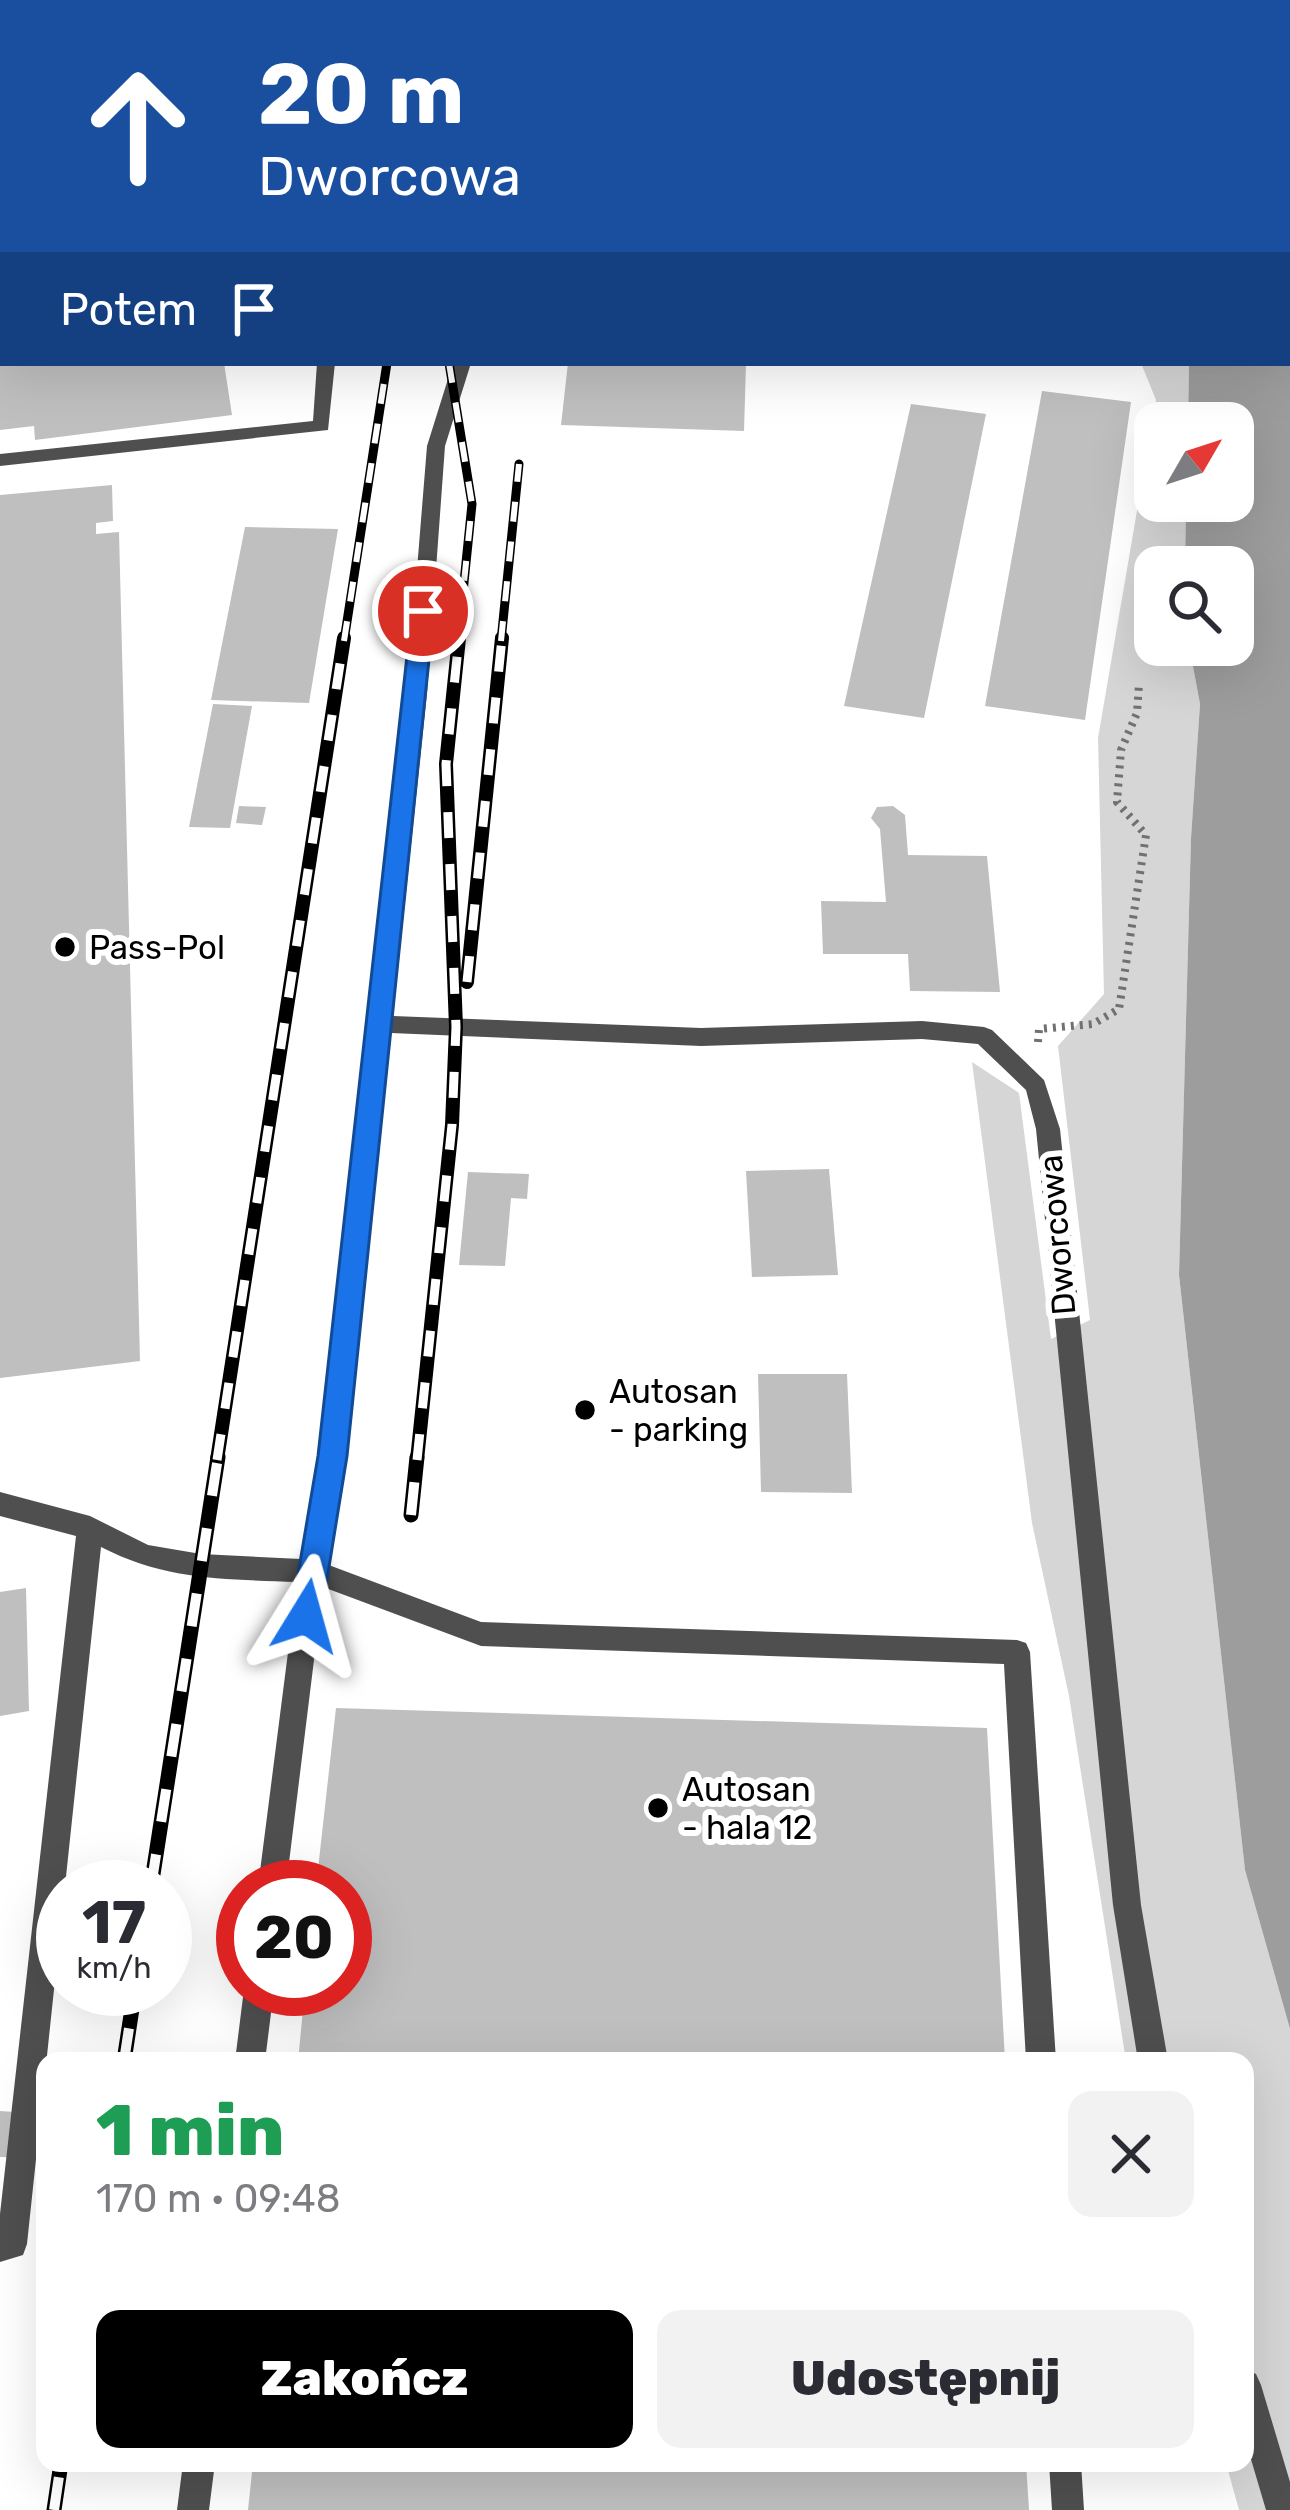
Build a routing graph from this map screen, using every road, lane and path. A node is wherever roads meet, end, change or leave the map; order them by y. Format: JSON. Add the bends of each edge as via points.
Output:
{"nodes":[{"id":1,"x":326,"y":366,"type":"edge"},
{"id":2,"x":461,"y":366,"type":"edge"},
{"id":3,"x":0,"y":460,"type":"edge"},
{"id":4,"x":1139,"y":684,"type":"dead end"},
{"id":5,"x":377,"y":1024,"type":"junction"},
{"id":6,"x":1036,"y":1085,"type":"junction"},
{"id":7,"x":0,"y":1504,"type":"edge"},
{"id":8,"x":90,"y":1528,"type":"junction"},
{"id":9,"x":312,"y":1570,"type":"junction"},
{"id":10,"x":275,"y":1860,"type":"edge"},
{"id":11,"x":256,"y":2016,"type":"edge"},
{"id":12,"x":251,"y":2052,"type":"edge"},
{"id":13,"x":1040,"y":2052,"type":"edge"},
{"id":14,"x":1152,"y":2052,"type":"edge"},
{"id":15,"x":0,"y":2246,"type":"edge"},
{"id":16,"x":1254,"y":2415,"type":"edge"},
{"id":17,"x":198,"y":2472,"type":"edge"},
{"id":18,"x":1066,"y":2472,"type":"edge"},
{"id":19,"x":193,"y":2510,"type":"edge"},
{"id":20,"x":1068,"y":2510,"type":"edge"},
{"id":21,"x":1282,"y":2510,"type":"edge"}],
"edges":[{"from":1,"to":3,"type":"street","via":[[322,426]]},
{"from":2,"to":5,"type":"street","via":[[436,446],[417,694]]},
{"from":4,"to":6,"type":"path","via":[[1117,802],[1146,835],[1119,1009],[1093,1024],[1039,1029]]},
{"from":5,"to":6,"type":"street","via":[[701,1037],[943,1032],[984,1036]]},
{"from":5,"to":9,"type":"street","via":[[333,1456]]},
{"from":6,"to":14,"type":"street","name":"Dworcowa","via":[[1048,1129],[1124,1883]]},
{"from":7,"to":8,"type":"street"},
{"from":8,"to":9,"type":"street","via":[[144,1556]]},
{"from":8,"to":15,"type":"street","via":[[12,2244]]},
{"from":9,"to":10,"type":"street"},
{"from":9,"to":13,"type":"street","via":[[481,1634],[1017,1652]]},
{"from":11,"to":12,"type":"street"},
{"from":16,"to":21,"type":"street"},
{"from":17,"to":19,"type":"street"},
{"from":18,"to":20,"type":"street"}]}
